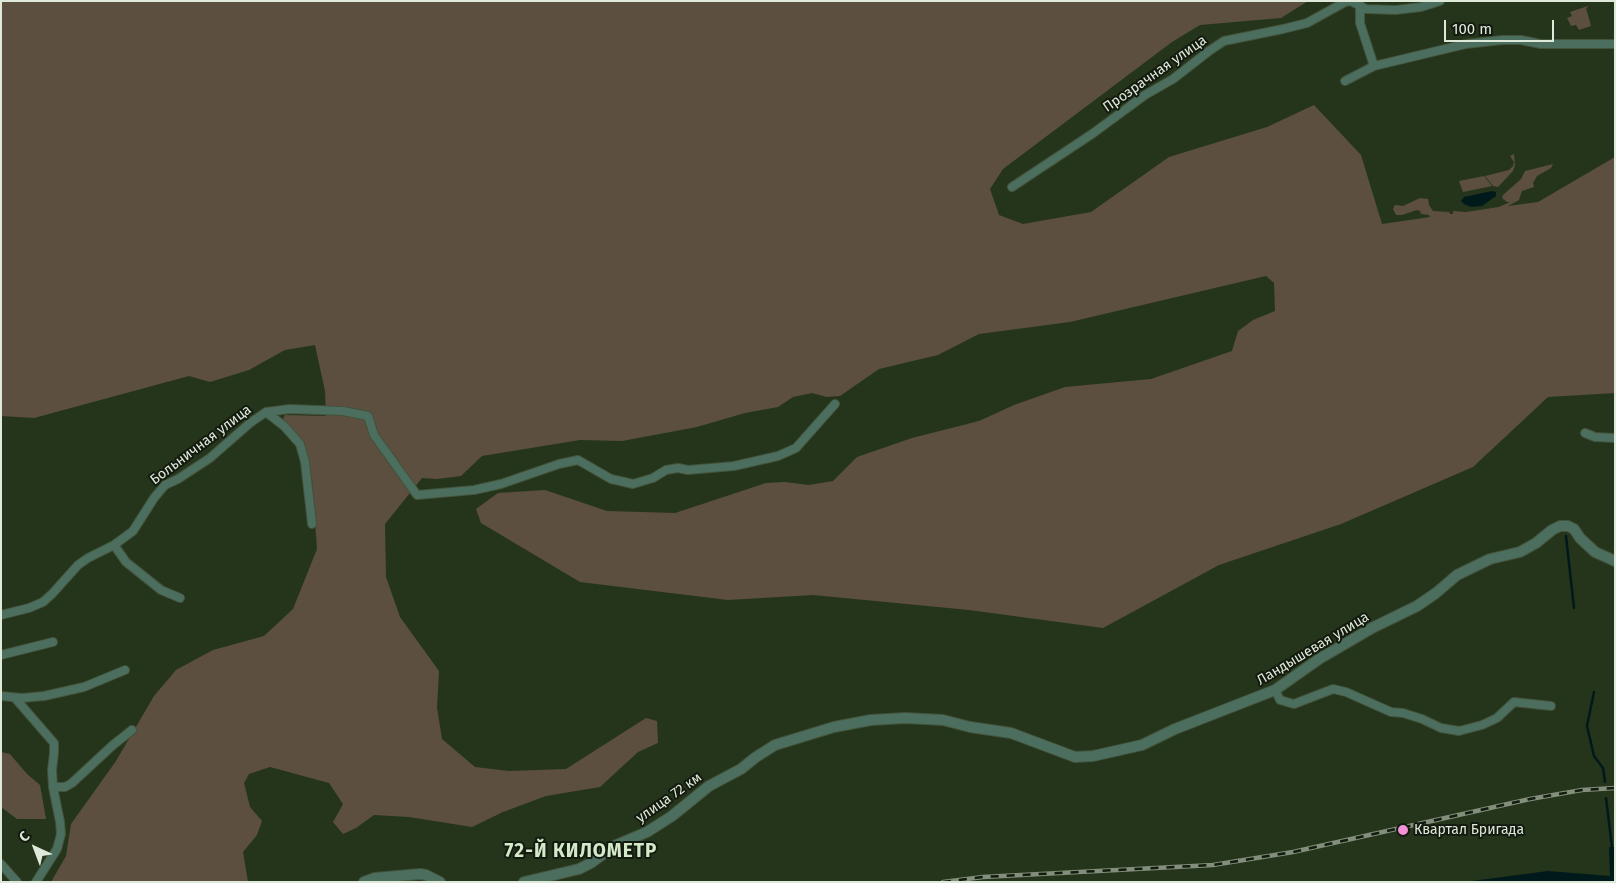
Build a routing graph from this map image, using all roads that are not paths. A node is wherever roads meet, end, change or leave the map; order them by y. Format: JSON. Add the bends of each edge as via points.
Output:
{"nodes":[{"id":1,"x":1440,"y":1,"type":"edge"},
{"id":2,"x":1360,"y":5,"type":"junction"},
{"id":3,"x":1615,"y":44,"type":"edge"},
{"id":4,"x":1374,"y":66,"type":"junction"},
{"id":5,"x":1345,"y":81,"type":"dead end"},
{"id":6,"x":1012,"y":187,"type":"dead end"},
{"id":7,"x":835,"y":404,"type":"dead end"},
{"id":8,"x":266,"y":412,"type":"junction"},
{"id":9,"x":1585,"y":433,"type":"dead end"},
{"id":10,"x":1615,"y":438,"type":"edge"},
{"id":11,"x":312,"y":524,"type":"dead end"},
{"id":12,"x":114,"y":545,"type":"junction"},
{"id":13,"x":1615,"y":561,"type":"edge"},
{"id":14,"x":180,"y":598,"type":"dead end"},
{"id":15,"x":1,"y":615,"type":"edge"},
{"id":16,"x":52,"y":642,"type":"dead end"},
{"id":17,"x":1,"y":655,"type":"edge"},
{"id":18,"x":125,"y":670,"type":"dead end"},
{"id":19,"x":1274,"y":690,"type":"junction"},
{"id":20,"x":1,"y":696,"type":"edge"},
{"id":21,"x":15,"y":698,"type":"junction"},
{"id":22,"x":1551,"y":706,"type":"dead end"},
{"id":23,"x":827,"y":729,"type":"joint"},
{"id":24,"x":132,"y":730,"type":"dead end"},
{"id":25,"x":53,"y":787,"type":"junction"},
{"id":26,"x":1,"y":864,"type":"edge"},
{"id":27,"x":16,"y":882,"type":"edge"},
{"id":28,"x":36,"y":882,"type":"edge"},
{"id":29,"x":364,"y":882,"type":"edge"},
{"id":30,"x":440,"y":882,"type":"edge"},
{"id":31,"x":524,"y":882,"type":"edge"}],
"edges":[{"from":1,"to":2,"type":"street","name":"Прозрачная улица","via":[[1396,10],[1366,9]]},
{"from":2,"to":4,"type":"street","via":[[1360,23]]},
{"from":2,"to":6,"type":"street","name":"Прозрачная улица","via":[[1345,2],[1307,23],[1224,41]]},
{"from":3,"to":4,"type":"street","via":[[1541,44],[1502,40],[1466,44]]},
{"from":4,"to":5,"type":"street"},
{"from":7,"to":8,"type":"street","name":"Больничная улица","via":[[796,448],[743,464],[666,470],[633,484],[611,479],[578,460],[474,490],[418,495],[374,435],[368,416],[343,411],[290,409]]},
{"from":8,"to":11,"type":"street","name":"Больничная улица","via":[[300,444],[306,462]]},
{"from":8,"to":12,"type":"street","name":"Больничная улица","via":[[210,458],[165,486],[133,531]]},
{"from":9,"to":10,"type":"street"},
{"from":12,"to":14,"type":"street","via":[[126,562],[160,590]]},
{"from":12,"to":15,"type":"street","name":"Больничная улица","via":[[78,565],[43,602]]},
{"from":13,"to":19,"type":"street","name":"Ландышевая улица","via":[[1595,552],[1574,529],[1560,526],[1520,552],[1490,559],[1458,575],[1418,606],[1372,628]]},
{"from":16,"to":17,"type":"street"},
{"from":18,"to":21,"type":"street","via":[[84,687],[44,696]]},
{"from":19,"to":22,"type":"street","via":[[1280,700],[1294,704],[1333,689],[1391,712],[1459,731],[1497,718],[1514,702]]},
{"from":19,"to":23,"type":"street","name":"Ландышевая улица","via":[[1142,745],[1075,758],[1011,734],[943,720],[871,720]]},
{"from":20,"to":21,"type":"street"},
{"from":21,"to":25,"type":"street","via":[[54,743]]},
{"from":23,"to":31,"type":"street","name":"улица 72 км","via":[[775,745],[709,786],[672,816],[647,832],[614,846],[591,863]]},
{"from":24,"to":25,"type":"street","via":[[72,783]]},
{"from":25,"to":28,"type":"street","via":[[61,834],[57,849]]},
{"from":26,"to":27,"type":"street"},
{"from":29,"to":30,"type":"street","via":[[420,874]]}]}
